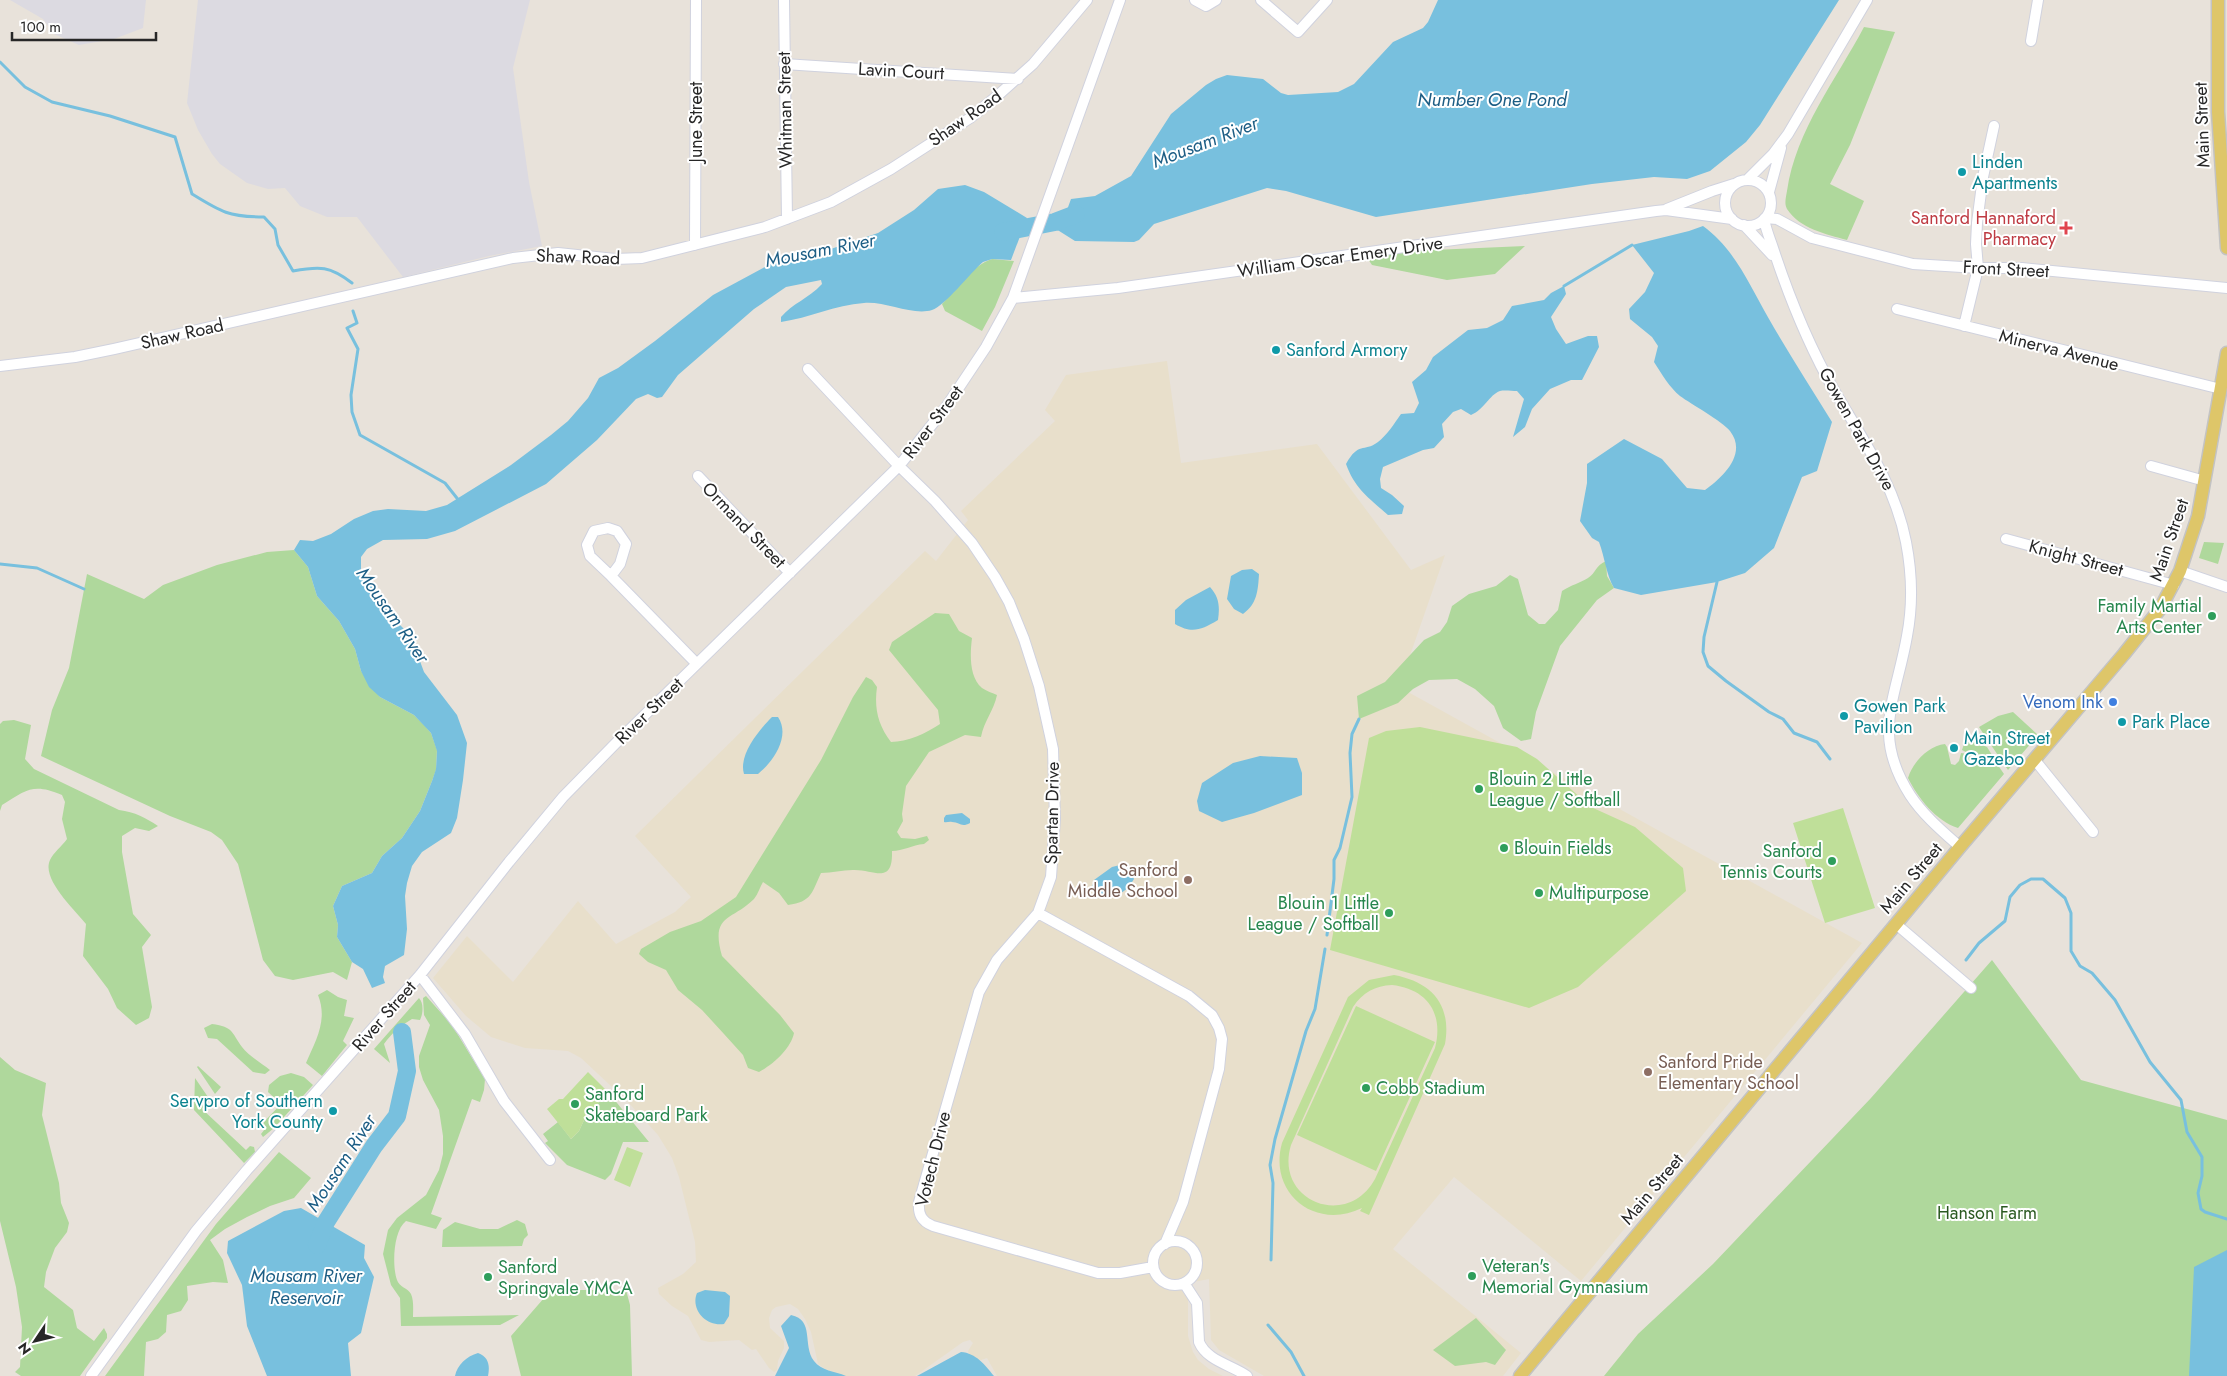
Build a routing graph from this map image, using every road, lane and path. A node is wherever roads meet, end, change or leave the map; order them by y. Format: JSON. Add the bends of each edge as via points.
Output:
{"nodes":[{"id":1,"x":696,"y":0,"type":"edge"},
{"id":2,"x":784,"y":0,"type":"edge"},
{"id":3,"x":1087,"y":0,"type":"edge"},
{"id":4,"x":1120,"y":0,"type":"edge"},
{"id":5,"x":1195,"y":0,"type":"edge"},
{"id":6,"x":1216,"y":0,"type":"edge"},
{"id":7,"x":1261,"y":0,"type":"edge"},
{"id":8,"x":1326,"y":0,"type":"edge"},
{"id":9,"x":1867,"y":0,"type":"edge"},
{"id":10,"x":2038,"y":0,"type":"edge"},
{"id":11,"x":2218,"y":0,"type":"edge"},
{"id":12,"x":2222,"y":18,"type":"edge"},
{"id":13,"x":2031,"y":41,"type":"dead end"},
{"id":14,"x":784,"y":64,"type":"junction"},
{"id":15,"x":1018,"y":78,"type":"junction"},
{"id":16,"x":1994,"y":126,"type":"dead end"},
{"id":17,"x":1783,"y":142,"type":"junction"},
{"id":18,"x":2224,"y":157,"type":"edge"},
{"id":19,"x":1747,"y":180,"type":"junction"},
{"id":20,"x":1734,"y":184,"type":"junction"},
{"id":21,"x":1770,"y":196,"type":"junction"},
{"id":22,"x":1666,"y":210,"type":"junction"},
{"id":23,"x":1765,"y":219,"type":"junction"},
{"id":24,"x":787,"y":220,"type":"junction"},
{"id":25,"x":1732,"y":220,"type":"junction"},
{"id":26,"x":1744,"y":226,"type":"junction"},
{"id":27,"x":1790,"y":227,"type":"junction"},
{"id":28,"x":696,"y":245,"type":"junction"},
{"id":29,"x":2227,"y":248,"type":"edge"},
{"id":30,"x":1777,"y":262,"type":"junction"},
{"id":31,"x":1978,"y":268,"type":"junction"},
{"id":32,"x":2227,"y":288,"type":"edge"},
{"id":33,"x":1012,"y":298,"type":"junction"},
{"id":34,"x":1897,"y":309,"type":"dead end"},
{"id":35,"x":1964,"y":326,"type":"junction"},
{"id":36,"x":2227,"y":353,"type":"edge"},
{"id":37,"x":0,"y":366,"type":"edge"},
{"id":38,"x":808,"y":369,"type":"dead end"},
{"id":39,"x":2221,"y":389,"type":"junction"},
{"id":40,"x":899,"y":466,"type":"junction"},
{"id":41,"x":2151,"y":466,"type":"dead end"},
{"id":42,"x":698,"y":476,"type":"dead end"},
{"id":43,"x":2205,"y":481,"type":"junction"},
{"id":44,"x":2006,"y":539,"type":"dead end"},
{"id":45,"x":2180,"y":571,"type":"junction"},
{"id":46,"x":790,"y":573,"type":"junction"},
{"id":47,"x":611,"y":576,"type":"junction"},
{"id":48,"x":2174,"y":585,"type":"junction"},
{"id":49,"x":2227,"y":587,"type":"edge"},
{"id":50,"x":697,"y":664,"type":"junction"},
{"id":51,"x":2034,"y":759,"type":"junction"},
{"id":52,"x":2093,"y":832,"type":"dead end"},
{"id":53,"x":1960,"y":847,"type":"junction"},
{"id":54,"x":1038,"y":913,"type":"junction"},
{"id":55,"x":1896,"y":924,"type":"junction"},
{"id":56,"x":420,"y":975,"type":"junction"},
{"id":57,"x":1971,"y":988,"type":"dead end"},
{"id":58,"x":550,"y":1160,"type":"dead end"},
{"id":59,"x":1165,"y":1244,"type":"junction"},
{"id":60,"x":1153,"y":1267,"type":"junction"},
{"id":61,"x":1184,"y":1283,"type":"junction"},
{"id":62,"x":91,"y":1376,"type":"edge"},
{"id":63,"x":1247,"y":1376,"type":"edge"},
{"id":64,"x":1520,"y":1376,"type":"edge"}],
"edges":[{"from":1,"to":28,"type":"street","name":"June Street"},
{"from":2,"to":14,"type":"street","name":"Whitman Street"},
{"from":3,"to":15,"type":"street","name":"Shaw Road"},
{"from":4,"to":33,"type":"street","name":"River Street"},
{"from":5,"to":6,"type":"street","via":[[1206,6]]},
{"from":7,"to":8,"type":"street","via":[[1298,32]]},
{"from":9,"to":17,"type":"street"},
{"from":10,"to":13,"type":"street"},
{"from":11,"to":12,"type":"main road","name":"Main Street"},
{"from":12,"to":18,"type":"main road","name":"Main Street"},
{"from":14,"to":15,"type":"street","name":"Lavin Court"},
{"from":14,"to":24,"type":"street","name":"Whitman Street"},
{"from":15,"to":24,"type":"street","name":"Shaw Road","via":[[970,118],[868,184]]},
{"from":16,"to":31,"type":"street","via":[[1976,231]]},
{"from":17,"to":19,"type":"street"},
{"from":17,"to":21,"type":"street"},
{"from":18,"to":29,"type":"main road","name":"Main Street"},
{"from":19,"to":20,"type":"street"},
{"from":19,"to":21,"type":"street","via":[[1759,182]]},
{"from":20,"to":22,"type":"street","name":"William Oscar Emery Drive"},
{"from":20,"to":25,"type":"street","via":[[1725,204]]},
{"from":21,"to":23,"type":"street","via":[[1770,210]]},
{"from":21,"to":27,"type":"street","name":"Front Street"},
{"from":22,"to":25,"type":"street","name":"William Oscar Emery Drive"},
{"from":22,"to":33,"type":"street","name":"William Oscar Emery Drive","via":[[1118,288]]},
{"from":23,"to":26,"type":"street"},
{"from":23,"to":27,"type":"street","name":"Front Street","via":[[1777,219]]},
{"from":23,"to":30,"type":"street","name":"Gowen Park Drive"},
{"from":24,"to":28,"type":"street","name":"Shaw Road"},
{"from":25,"to":26,"type":"street"},
{"from":26,"to":30,"type":"street","name":"Gowen Park Drive"},
{"from":27,"to":31,"type":"street","name":"Front Street","via":[[1812,238],[1901,261]]},
{"from":28,"to":37,"type":"street","name":"Shaw Road","via":[[635,259],[615,260],[558,253],[513,258],[114,349]]},
{"from":30,"to":53,"type":"street","name":"Gowen Park Drive","via":[[1815,352],[1882,469],[1899,512],[1909,558],[1911,604],[1908,635],[1889,708],[1890,744],[1897,770],[1911,796]]},
{"from":31,"to":32,"type":"street","name":"Front Street","via":[[2022,268]]},
{"from":31,"to":35,"type":"street"},
{"from":33,"to":40,"type":"street","name":"River Street","via":[[971,372]]},
{"from":34,"to":35,"type":"street","name":"Minerva Avenue"},
{"from":35,"to":39,"type":"street","name":"Minerva Avenue"},
{"from":36,"to":39,"type":"main road","name":"Main Street"},
{"from":38,"to":40,"type":"street","name":"Spartan Drive"},
{"from":39,"to":43,"type":"main road","name":"Main Street"},
{"from":40,"to":46,"type":"street","name":"River Street"},
{"from":40,"to":54,"type":"street","name":"Spartan Drive","via":[[935,500],[972,543],[995,577],[1009,602],[1040,686],[1053,750],[1055,819],[1051,876]]},
{"from":41,"to":43,"type":"street"},
{"from":42,"to":46,"type":"street","name":"Ormand Street"},
{"from":43,"to":45,"type":"main road","name":"Main Street"},
{"from":44,"to":48,"type":"street","name":"Knight Street"},
{"from":45,"to":48,"type":"main road","name":"Main Street"},
{"from":45,"to":49,"type":"street"},
{"from":46,"to":50,"type":"street","name":"River Street"},
{"from":47,"to":47,"type":"street","via":[[620,564],[626,544],[617,531],[598,529],[589,538],[587,550]]},
{"from":47,"to":50,"type":"street"},
{"from":48,"to":51,"type":"main road","name":"Main Street","via":[[2138,637]]},
{"from":50,"to":56,"type":"street","name":"River Street","via":[[563,797]]},
{"from":51,"to":52,"type":"street"},
{"from":51,"to":53,"type":"main road","name":"Main Street"},
{"from":53,"to":55,"type":"main road","name":"Main Street"},
{"from":54,"to":59,"type":"street","via":[[1190,996],[1212,1015],[1219,1028],[1222,1039],[1219,1069],[1183,1202]]},
{"from":54,"to":60,"type":"street","name":"Votech Drive","via":[[996,960],[979,992],[918,1212],[933,1226],[1098,1273]]},
{"from":55,"to":57,"type":"street"},
{"from":55,"to":64,"type":"main road","name":"Main Street"},
{"from":56,"to":58,"type":"street","via":[[465,1034],[504,1101]]},
{"from":56,"to":62,"type":"street","name":"River Street","via":[[196,1230]]},
{"from":59,"to":60,"type":"street","via":[[1157,1251]]},
{"from":59,"to":61,"type":"street","via":[[1182,1243],[1194,1254],[1195,1270]]},
{"from":60,"to":61,"type":"street","via":[[1158,1277],[1168,1284]]},
{"from":61,"to":63,"type":"street","via":[[1197,1303],[1200,1347]]}]}
